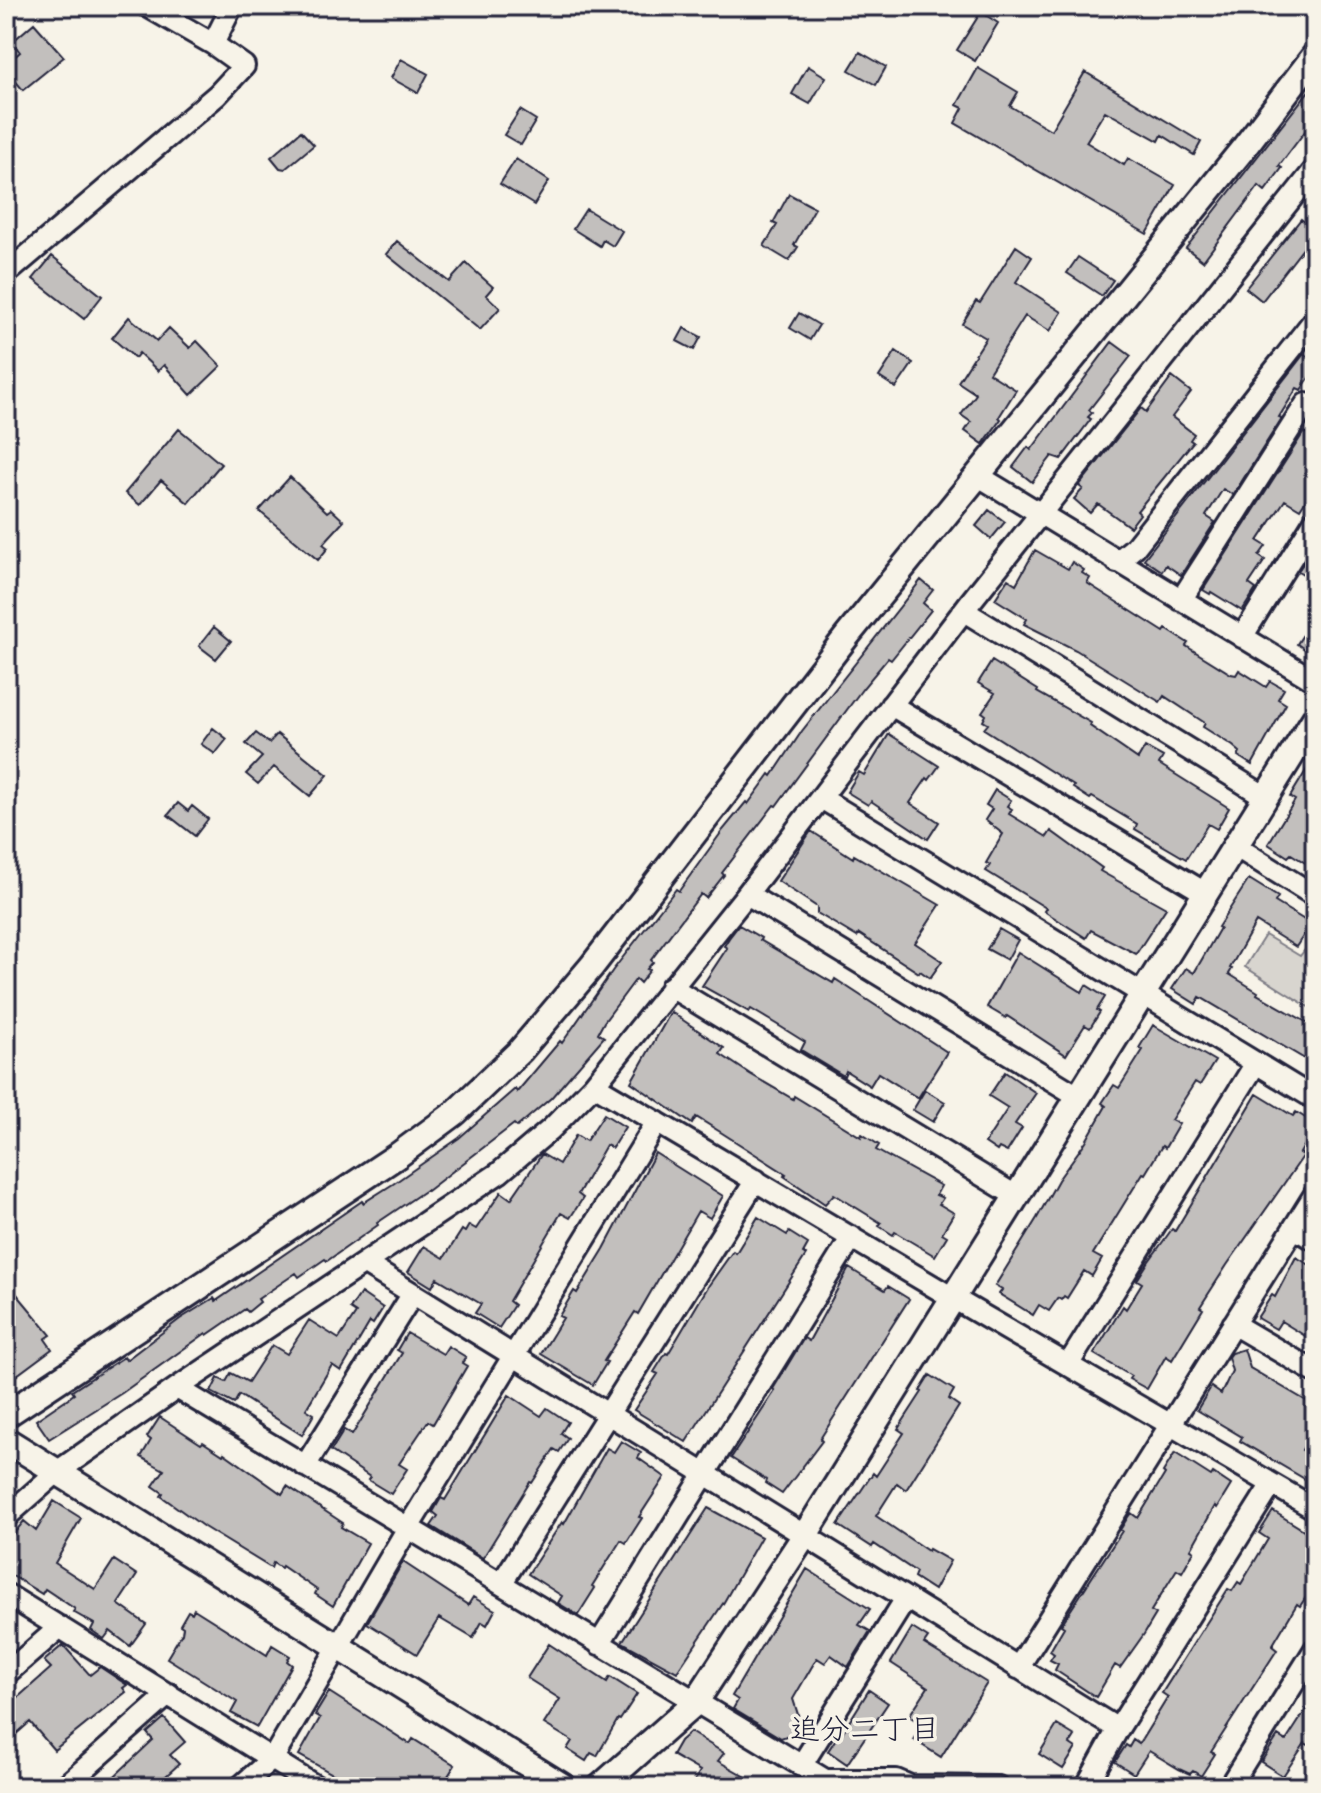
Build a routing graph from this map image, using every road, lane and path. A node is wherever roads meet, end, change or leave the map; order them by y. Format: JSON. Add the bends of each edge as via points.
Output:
{"nodes":[{"id":1,"x":147,"y":6,"type":"edge"},
{"id":2,"x":232,"y":6,"type":"edge"},
{"id":3,"x":213,"y":44,"type":"junction"},
{"id":4,"x":1315,"y":55,"type":"edge"},
{"id":5,"x":1315,"y":169,"type":"edge"},
{"id":6,"x":6,"y":274,"type":"edge"},
{"id":7,"x":1315,"y":319,"type":"edge"},
{"id":8,"x":1315,"y":409,"type":"edge"},
{"id":9,"x":977,"y":475,"type":"junction"},
{"id":10,"x":1041,"y":516,"type":"junction"},
{"id":11,"x":1311,"y":534,"type":"edge"},
{"id":12,"x":1117,"y":562,"type":"junction"},
{"id":13,"x":1181,"y":600,"type":"junction"},
{"id":14,"x":964,"y":611,"type":"junction"},
{"id":15,"x":1242,"y":637,"type":"junction"},
{"id":16,"x":1315,"y":681,"type":"edge"},
{"id":17,"x":891,"y":705,"type":"junction"},
{"id":18,"x":1315,"y":718,"type":"edge"},
{"id":19,"x":1266,"y":797,"type":"junction"},
{"id":20,"x":821,"y":798,"type":"junction"},
{"id":21,"x":1235,"y":846,"type":"junction"},
{"id":22,"x":747,"y":894,"type":"junction"},
{"id":23,"x":1207,"y":894,"type":"junction"},
{"id":24,"x":1315,"y":896,"type":"edge"},
{"id":25,"x":671,"y":987,"type":"junction"},
{"id":26,"x":1145,"y":994,"type":"junction"},
{"id":27,"x":1256,"y":1063,"type":"junction"},
{"id":28,"x":594,"y":1085,"type":"junction"},
{"id":29,"x":1078,"y":1096,"type":"junction"},
{"id":30,"x":1315,"y":1099,"type":"edge"},
{"id":31,"x":657,"y":1122,"type":"junction"},
{"id":32,"x":756,"y":1180,"type":"junction"},
{"id":33,"x":1315,"y":1194,"type":"edge"},
{"id":34,"x":1016,"y":1196,"type":"junction"},
{"id":35,"x":1294,"y":1228,"type":"junction"},
{"id":36,"x":852,"y":1237,"type":"junction"},
{"id":37,"x":1315,"y":1240,"type":"edge"},
{"id":38,"x":365,"y":1264,"type":"junction"},
{"id":39,"x":412,"y":1295,"type":"junction"},
{"id":40,"x":953,"y":1298,"type":"junction"},
{"id":41,"x":1233,"y":1324,"type":"junction"},
{"id":42,"x":514,"y":1355,"type":"junction"},
{"id":43,"x":1068,"y":1365,"type":"junction"},
{"id":44,"x":1315,"y":1372,"type":"edge"},
{"id":45,"x":177,"y":1388,"type":"junction"},
{"id":46,"x":6,"y":1415,"type":"edge"},
{"id":47,"x":609,"y":1415,"type":"junction"},
{"id":48,"x":1171,"y":1424,"type":"junction"},
{"id":49,"x":6,"y":1440,"type":"edge"},
{"id":50,"x":305,"y":1466,"type":"junction"},
{"id":51,"x":57,"y":1472,"type":"junction"},
{"id":52,"x":704,"y":1473,"type":"junction"},
{"id":53,"x":1272,"y":1484,"type":"junction"},
{"id":54,"x":1315,"y":1509,"type":"edge"},
{"id":55,"x":6,"y":1517,"type":"edge"},
{"id":56,"x":409,"y":1526,"type":"junction"},
{"id":57,"x":805,"y":1535,"type":"junction"},
{"id":58,"x":501,"y":1584,"type":"junction"},
{"id":59,"x":6,"y":1594,"type":"edge"},
{"id":60,"x":905,"y":1600,"type":"junction"},
{"id":61,"x":60,"y":1627,"type":"junction"},
{"id":62,"x":599,"y":1644,"type":"junction"},
{"id":63,"x":339,"y":1646,"type":"junction"},
{"id":64,"x":1315,"y":1649,"type":"edge"},
{"id":65,"x":1018,"y":1668,"type":"junction"},
{"id":66,"x":6,"y":1674,"type":"edge"},
{"id":67,"x":169,"y":1694,"type":"junction"},
{"id":68,"x":695,"y":1703,"type":"junction"},
{"id":69,"x":1118,"y":1729,"type":"junction"},
{"id":70,"x":273,"y":1758,"type":"junction"},
{"id":71,"x":801,"y":1766,"type":"junction"},
{"id":72,"x":831,"y":1784,"type":"edge"},
{"id":73,"x":64,"y":1787,"type":"edge"},
{"id":74,"x":240,"y":1787,"type":"edge"},
{"id":75,"x":317,"y":1787,"type":"edge"},
{"id":76,"x":564,"y":1787,"type":"edge"},
{"id":77,"x":600,"y":1787,"type":"edge"},
{"id":78,"x":998,"y":1787,"type":"edge"},
{"id":79,"x":1086,"y":1787,"type":"edge"},
{"id":80,"x":1229,"y":1787,"type":"edge"}],
"edges":[{"from":1,"to":3,"type":"street"},
{"from":2,"to":3,"type":"street"},
{"from":3,"to":6,"type":"street","via":[[244,66],[207,104]]},
{"from":4,"to":9,"type":"street"},
{"from":5,"to":10,"type":"street"},
{"from":7,"to":12,"type":"street","via":[[1135,547]]},
{"from":8,"to":13,"type":"street","via":[[1306,404]]},
{"from":9,"to":10,"type":"street"},
{"from":9,"to":46,"type":"street","via":[[520,1051],[455,1113],[397,1156]]},
{"from":10,"to":12,"type":"street"},
{"from":10,"to":14,"type":"street"},
{"from":11,"to":15,"type":"street"},
{"from":12,"to":13,"type":"street"},
{"from":13,"to":15,"type":"street"},
{"from":14,"to":17,"type":"street"},
{"from":14,"to":19,"type":"street"},
{"from":15,"to":16,"type":"street"},
{"from":17,"to":20,"type":"street"},
{"from":17,"to":23,"type":"street"},
{"from":18,"to":19,"type":"street"},
{"from":19,"to":21,"type":"street"},
{"from":20,"to":22,"type":"street"},
{"from":20,"to":26,"type":"street"},
{"from":21,"to":23,"type":"street"},
{"from":21,"to":24,"type":"street"},
{"from":22,"to":25,"type":"street"},
{"from":22,"to":29,"type":"street"},
{"from":23,"to":26,"type":"street"},
{"from":25,"to":28,"type":"street"},
{"from":25,"to":34,"type":"street"},
{"from":26,"to":27,"type":"street"},
{"from":26,"to":29,"type":"street"},
{"from":27,"to":30,"type":"street"},
{"from":27,"to":43,"type":"street"},
{"from":28,"to":31,"type":"street"},
{"from":28,"to":38,"type":"street","via":[[499,1173]]},
{"from":29,"to":34,"type":"street"},
{"from":31,"to":32,"type":"street"},
{"from":31,"to":42,"type":"street"},
{"from":32,"to":36,"type":"street"},
{"from":32,"to":47,"type":"street"},
{"from":33,"to":35,"type":"street"},
{"from":34,"to":40,"type":"street"},
{"from":35,"to":37,"type":"street"},
{"from":35,"to":41,"type":"street"},
{"from":36,"to":40,"type":"street"},
{"from":36,"to":52,"type":"street"},
{"from":38,"to":39,"type":"street"},
{"from":38,"to":45,"type":"street"},
{"from":39,"to":42,"type":"street"},
{"from":39,"to":50,"type":"street"},
{"from":40,"to":43,"type":"street"},
{"from":40,"to":57,"type":"street"},
{"from":41,"to":44,"type":"street"},
{"from":41,"to":48,"type":"street"},
{"from":42,"to":47,"type":"street"},
{"from":42,"to":56,"type":"street"},
{"from":43,"to":48,"type":"street"},
{"from":45,"to":50,"type":"street"},
{"from":45,"to":51,"type":"street"},
{"from":47,"to":52,"type":"street"},
{"from":47,"to":58,"type":"street"},
{"from":48,"to":53,"type":"street"},
{"from":48,"to":65,"type":"street"},
{"from":49,"to":51,"type":"street"},
{"from":50,"to":56,"type":"street"},
{"from":51,"to":55,"type":"street"},
{"from":51,"to":63,"type":"street"},
{"from":52,"to":57,"type":"street"},
{"from":52,"to":62,"type":"street"},
{"from":53,"to":54,"type":"street"},
{"from":53,"to":69,"type":"street"},
{"from":56,"to":58,"type":"street"},
{"from":56,"to":63,"type":"street"},
{"from":57,"to":60,"type":"street"},
{"from":57,"to":68,"type":"street"},
{"from":58,"to":62,"type":"street"},
{"from":59,"to":61,"type":"street"},
{"from":60,"to":65,"type":"street"},
{"from":60,"to":71,"type":"street"},
{"from":61,"to":66,"type":"street"},
{"from":61,"to":67,"type":"street"},
{"from":62,"to":68,"type":"street"},
{"from":63,"to":70,"type":"street"},
{"from":63,"to":76,"type":"street"},
{"from":64,"to":80,"type":"street"},
{"from":65,"to":69,"type":"street"},
{"from":67,"to":70,"type":"street"},
{"from":67,"to":73,"type":"street"},
{"from":68,"to":71,"type":"street"},
{"from":68,"to":77,"type":"street"},
{"from":69,"to":79,"type":"street"},
{"from":70,"to":74,"type":"street"},
{"from":70,"to":75,"type":"street"},
{"from":71,"to":72,"type":"street"},
{"from":72,"to":78,"type":"street","via":[[896,1780],[910,1786]]}]}
